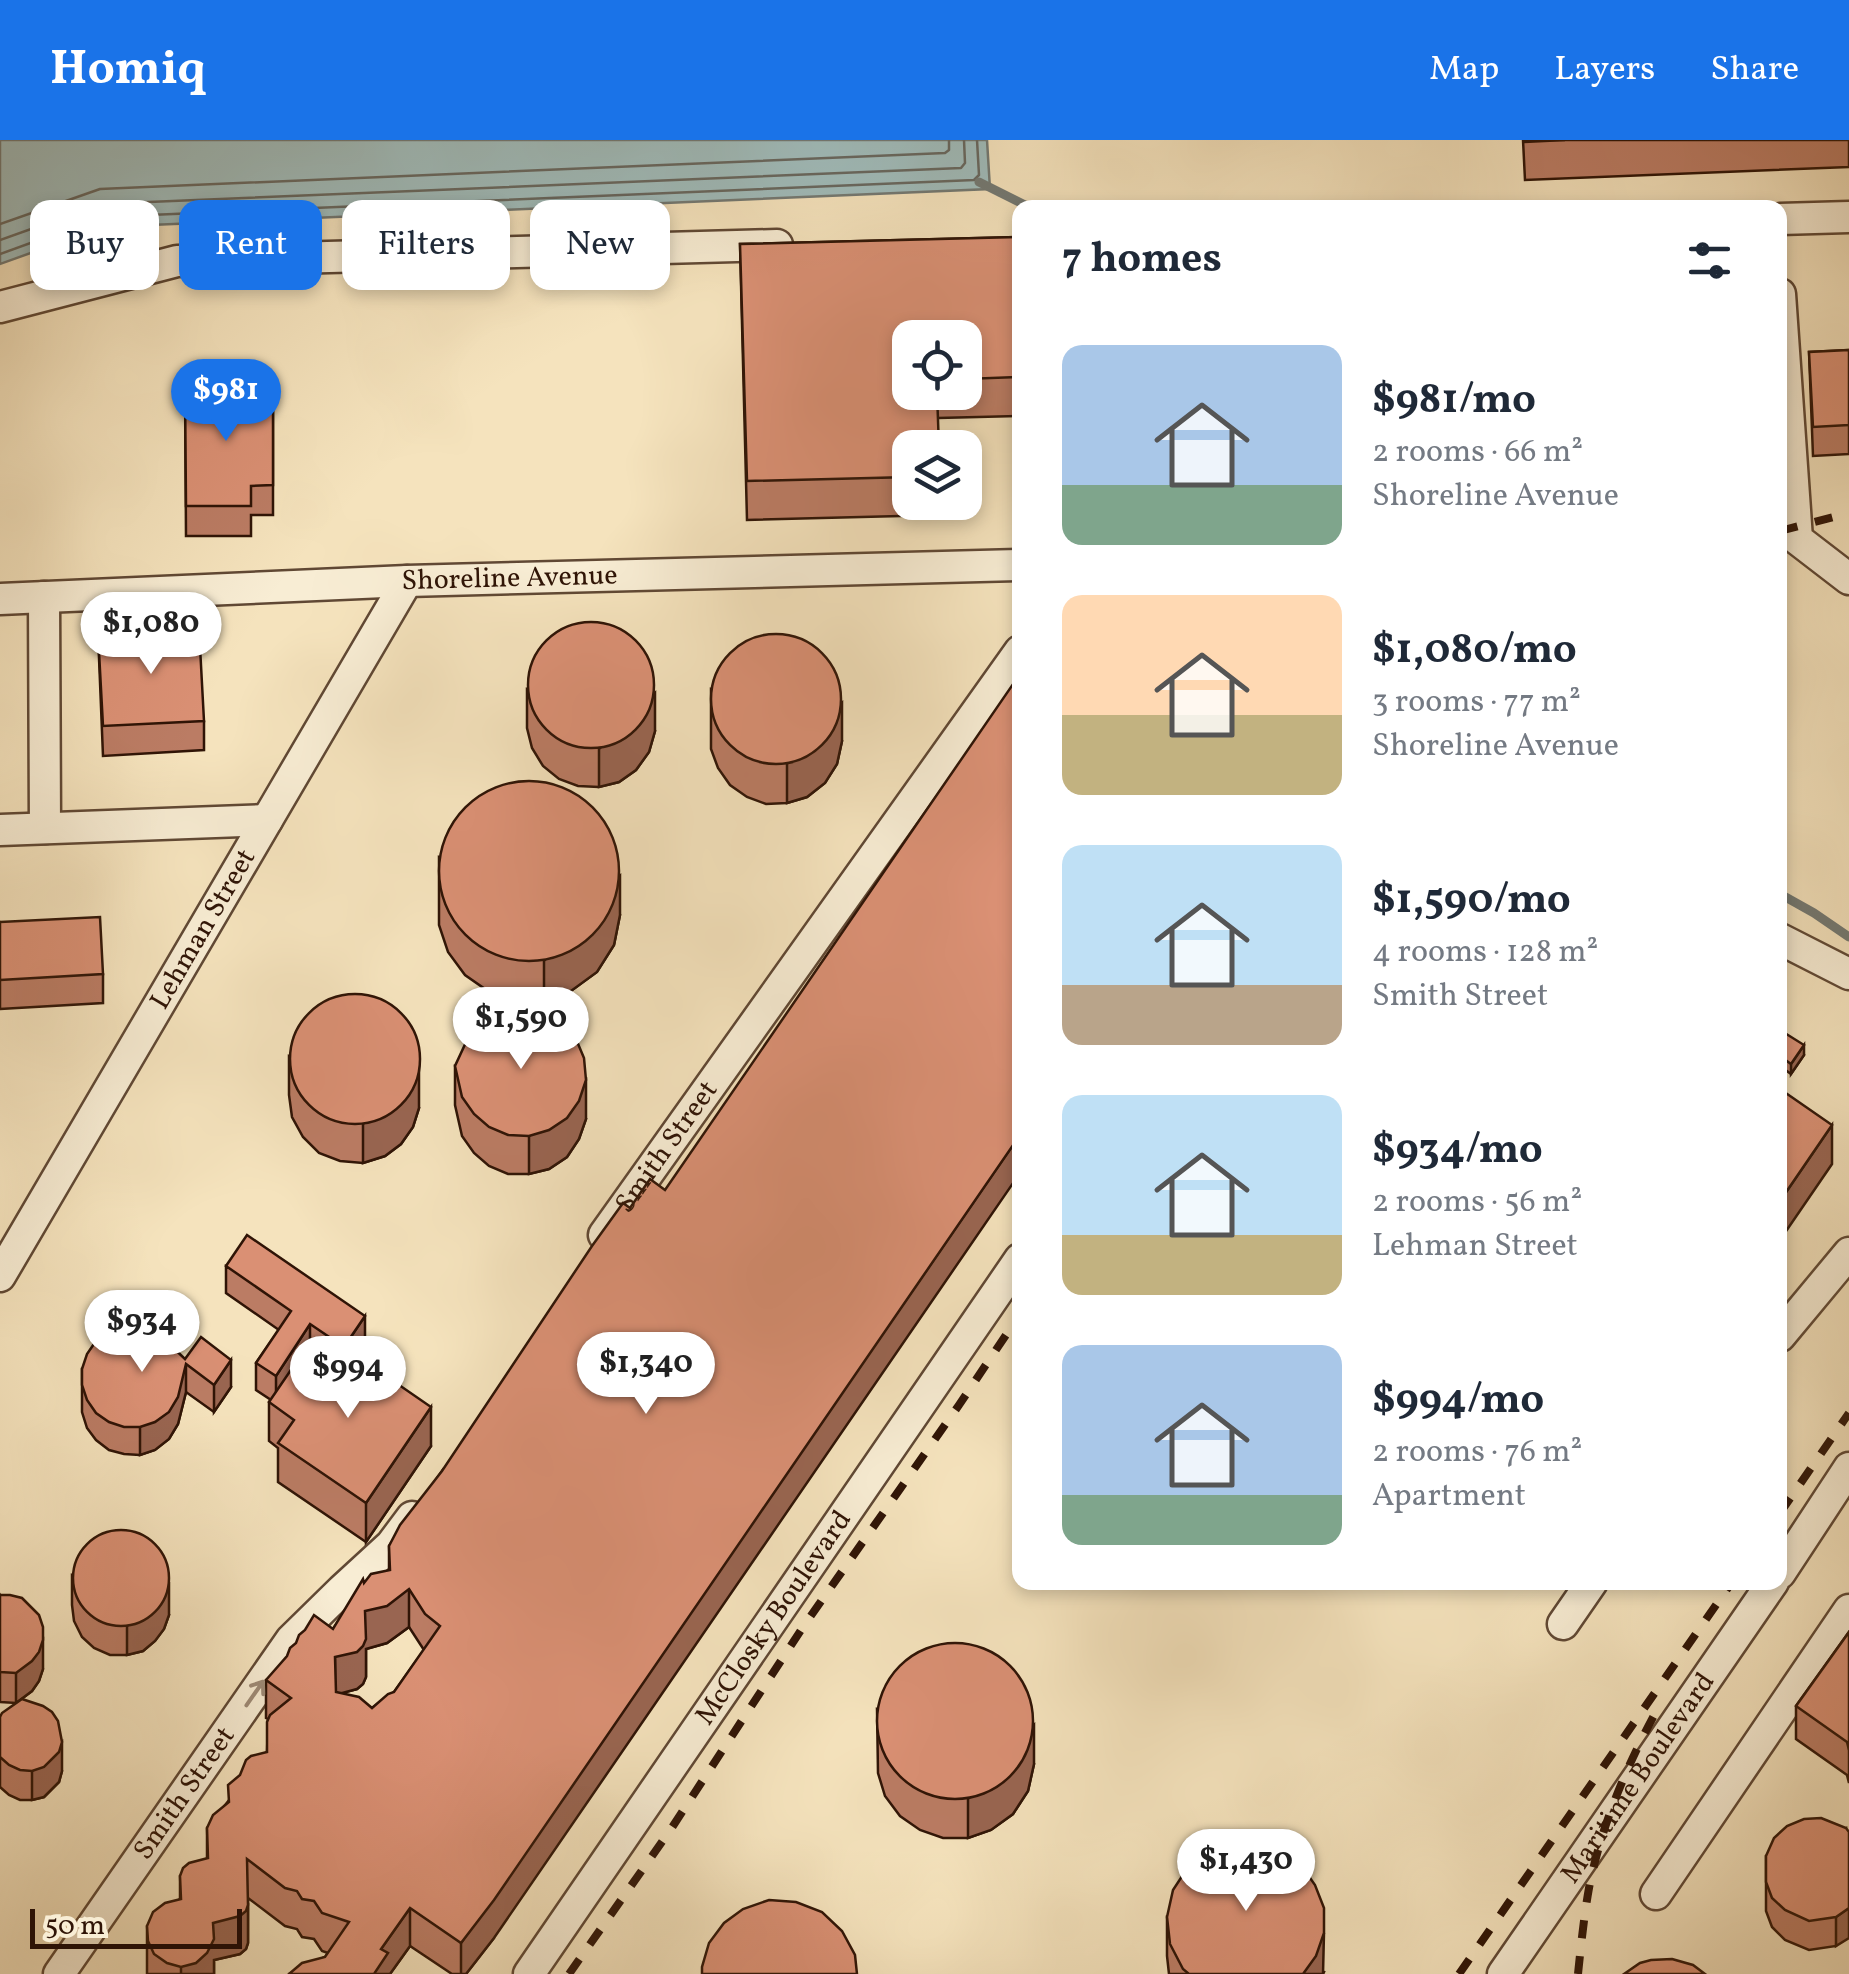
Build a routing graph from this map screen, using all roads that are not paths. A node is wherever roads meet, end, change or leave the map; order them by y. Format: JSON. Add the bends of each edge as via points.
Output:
{"nodes":[{"id":1,"x":1849,"y":217,"type":"edge"},
{"id":2,"x":1787,"y":219,"type":"edge"},
{"id":3,"x":804,"y":244,"type":"edge"},
{"id":4,"x":0,"y":307,"type":"edge"},
{"id":5,"x":1787,"y":395,"type":"edge"},
{"id":6,"x":1012,"y":565,"type":"edge"},
{"id":7,"x":1849,"y":579,"type":"edge"},
{"id":8,"x":407,"y":581,"type":"junction"},
{"id":9,"x":44,"y":597,"type":"junction"},
{"id":10,"x":0,"y":599,"type":"edge"},
{"id":11,"x":1012,"y":662,"type":"edge"},
{"id":12,"x":267,"y":820,"type":"junction"},
{"id":13,"x":44,"y":828,"type":"junction"},
{"id":14,"x":0,"y":830,"type":"edge"},
{"id":15,"x":1787,"y":943,"type":"edge"},
{"id":16,"x":1849,"y":974,"type":"edge"},
{"id":17,"x":1849,"y":1253,"type":"edge"},
{"id":18,"x":588,"y":1257,"type":"edge"},
{"id":19,"x":1012,"y":1271,"type":"edge"},
{"id":20,"x":0,"y":1276,"type":"edge"},
{"id":21,"x":1787,"y":1328,"type":"edge"},
{"id":22,"x":1849,"y":1468,"type":"edge"},
{"id":23,"x":426,"y":1498,"type":"edge"},
{"id":24,"x":1787,"y":1562,"type":"edge"},
{"id":25,"x":1586,"y":1590,"type":"edge"},
{"id":26,"x":1768,"y":1590,"type":"edge"},
{"id":27,"x":1849,"y":1610,"type":"edge"},
{"id":28,"x":1562,"y":1624,"type":"dead end"},
{"id":29,"x":1656,"y":1894,"type":"dead end"},
{"id":30,"x":59,"y":1974,"type":"edge"},
{"id":31,"x":528,"y":1974,"type":"edge"},
{"id":32,"x":1503,"y":1974,"type":"edge"}],
"edges":[{"from":1,"to":2,"type":"street"},
{"from":3,"to":4,"type":"street","via":[[177,261]]},
{"from":5,"to":7,"type":"street","via":[[1797,539]]},
{"from":6,"to":8,"type":"street","name":"Shoreline Avenue"},
{"from":8,"to":9,"type":"street","name":"Shoreline Avenue"},
{"from":8,"to":12,"type":"street","name":"Lehman Street"},
{"from":9,"to":10,"type":"street","name":"Shoreline Avenue"},
{"from":9,"to":13,"type":"street"},
{"from":11,"to":18,"type":"street","name":"Smith Street"},
{"from":12,"to":13,"type":"street"},
{"from":12,"to":20,"type":"street","name":"Lehman Street"},
{"from":13,"to":14,"type":"street"},
{"from":15,"to":16,"type":"street"},
{"from":17,"to":21,"type":"street"},
{"from":19,"to":31,"type":"street","name":"McClosky Boulevard"},
{"from":22,"to":24,"type":"street"},
{"from":30,"to":23,"type":"street","name":"Smith Street","one_way":true,"via":[[292,1640],[391,1546]]},
{"from":25,"to":28,"type":"street"},
{"from":26,"to":32,"type":"street","name":"Maritime Boulevard"},
{"from":27,"to":29,"type":"street"}]}
